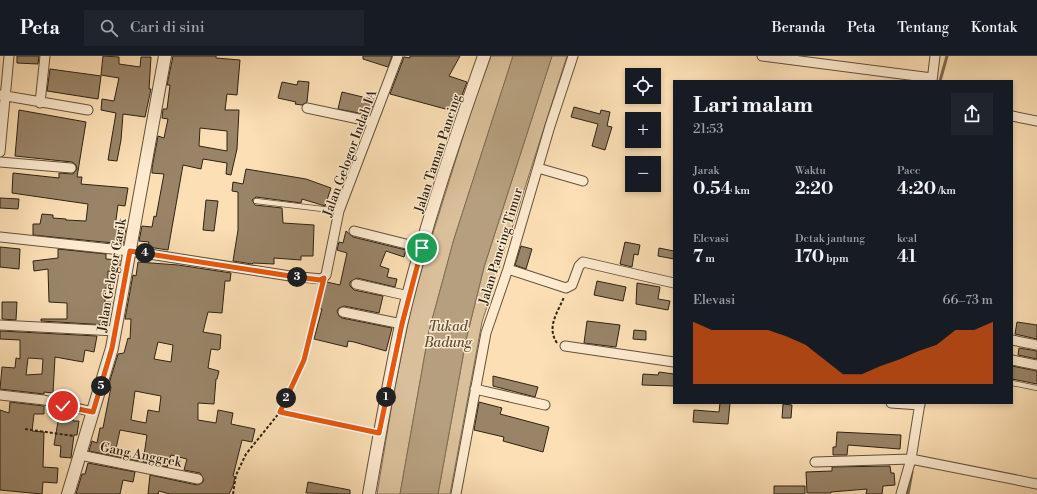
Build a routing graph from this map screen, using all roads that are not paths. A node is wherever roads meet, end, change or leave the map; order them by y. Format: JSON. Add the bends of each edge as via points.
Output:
{"nodes":[{"id":1,"x":9,"y":56,"type":"edge"},
{"id":2,"x":45,"y":56,"type":"edge"},
{"id":3,"x":165,"y":56,"type":"edge"},
{"id":4,"x":398,"y":56,"type":"edge"},
{"id":5,"x":484,"y":56,"type":"edge"},
{"id":6,"x":573,"y":56,"type":"edge"},
{"id":7,"x":762,"y":56,"type":"edge"},
{"id":8,"x":935,"y":56,"type":"edge"},
{"id":9,"x":932,"y":80,"type":"edge"},
{"id":10,"x":3,"y":96,"type":"edge"},
{"id":11,"x":40,"y":103,"type":"junction"},
{"id":12,"x":307,"y":108,"type":"dead end"},
{"id":13,"x":88,"y":110,"type":"dead end"},
{"id":14,"x":1013,"y":116,"type":"edge"},
{"id":15,"x":1037,"y":121,"type":"edge"},
{"id":16,"x":372,"y":122,"type":"junction"},
{"id":17,"x":0,"y":152,"type":"edge"},
{"id":18,"x":0,"y":162,"type":"edge"},
{"id":19,"x":71,"y":168,"type":"dead end"},
{"id":20,"x":538,"y":168,"type":"junction"},
{"id":21,"x":583,"y":181,"type":"dead end"},
{"id":22,"x":256,"y":201,"type":"dead end"},
{"id":23,"x":339,"y":211,"type":"junction"},
{"id":24,"x":354,"y":231,"type":"dead end"},
{"id":25,"x":0,"y":237,"type":"edge"},
{"id":26,"x":422,"y":248,"type":"junction"},
{"id":27,"x":130,"y":251,"type":"junction"},
{"id":28,"x":508,"y":269,"type":"junction"},
{"id":29,"x":673,"y":283,"type":"edge"},
{"id":30,"x":356,"y":284,"type":"dead end"},
{"id":31,"x":409,"y":296,"type":"junction"},
{"id":32,"x":343,"y":312,"type":"dead end"},
{"id":33,"x":402,"y":324,"type":"junction"},
{"id":34,"x":0,"y":325,"type":"edge"},
{"id":35,"x":116,"y":331,"type":"junction"},
{"id":36,"x":1013,"y":340,"type":"edge"},
{"id":37,"x":1037,"y":345,"type":"edge"},
{"id":38,"x":566,"y":346,"type":"road end"},
{"id":39,"x":1013,"y":360,"type":"edge"},
{"id":40,"x":673,"y":362,"type":"edge"},
{"id":41,"x":1037,"y":365,"type":"edge"},
{"id":42,"x":1013,"y":383,"type":"edge"},
{"id":43,"x":1037,"y":388,"type":"edge"},
{"id":44,"x":475,"y":389,"type":"junction"},
{"id":45,"x":0,"y":395,"type":"edge"},
{"id":46,"x":920,"y":404,"type":"edge"},
{"id":47,"x":545,"y":405,"type":"dead end"},
{"id":48,"x":93,"y":412,"type":"junction"},
{"id":49,"x":80,"y":455,"type":"junction"},
{"id":50,"x":914,"y":460,"type":"junction"},
{"id":51,"x":815,"y":462,"type":"dead end"},
{"id":52,"x":198,"y":479,"type":"dead end"},
{"id":53,"x":1037,"y":484,"type":"edge"},
{"id":54,"x":68,"y":494,"type":"edge"},
{"id":55,"x":369,"y":494,"type":"edge"},
{"id":56,"x":456,"y":494,"type":"edge"},
{"id":57,"x":901,"y":494,"type":"edge"}],
"edges":[{"from":1,"to":10,"type":"street"},
{"from":2,"to":11,"type":"street"},
{"from":3,"to":27,"type":"street","name":"Jalan Gelogor Carik"},
{"from":4,"to":16,"type":"street","name":"Jalan Gelogor Indah IA"},
{"from":5,"to":26,"type":"street","name":"Jalan Taman Pancing"},
{"from":6,"to":20,"type":"street","name":"Jalan Pancing Timur"},
{"from":7,"to":9,"type":"street"},
{"from":8,"to":9,"type":"street"},
{"from":10,"to":11,"type":"street"},
{"from":10,"to":17,"type":"street"},
{"from":11,"to":13,"type":"street"},
{"from":12,"to":16,"type":"street"},
{"from":14,"to":15,"type":"street"},
{"from":16,"to":23,"type":"street","name":"Jalan Gelogor Indah IA"},
{"from":18,"to":19,"type":"street"},
{"from":20,"to":21,"type":"street"},
{"from":20,"to":28,"type":"street","name":"Jalan Pancing Timur"},
{"from":22,"to":23,"type":"lane"},
{"from":23,"to":27,"type":"street","name":"Jalan Gelogor Indah IA","via":[[326,275],[320,280]]},
{"from":24,"to":26,"type":"street"},
{"from":25,"to":27,"type":"street"},
{"from":26,"to":31,"type":"street","name":"Jalan Taman Pancing"},
{"from":27,"to":35,"type":"street","name":"Jalan Gelogor Carik"},
{"from":28,"to":29,"type":"street","via":[[566,288],[572,285],[583,262]]},
{"from":28,"to":44,"type":"street","name":"Jalan Pancing Timur","via":[[486,333]]},
{"from":30,"to":31,"type":"street"},
{"from":31,"to":33,"type":"street","name":"Jalan Taman Pancing"},
{"from":32,"to":33,"type":"street"},
{"from":33,"to":55,"type":"street","name":"Jalan Taman Pancing"},
{"from":34,"to":35,"type":"street"},
{"from":35,"to":48,"type":"street","name":"Jalan Gelogor Carik"},
{"from":36,"to":37,"type":"street"},
{"from":38,"to":40,"type":"street"},
{"from":39,"to":41,"type":"street"},
{"from":42,"to":43,"type":"lane"},
{"from":44,"to":47,"type":"street"},
{"from":44,"to":56,"type":"street","name":"Jalan Pancing Timur"},
{"from":45,"to":48,"type":"street","via":[[44,400]]},
{"from":46,"to":50,"type":"street"},
{"from":48,"to":49,"type":"street","name":"Jalan Gelogor Carik"},
{"from":49,"to":52,"type":"street","name":"Gang Anggrek"},
{"from":49,"to":54,"type":"street","name":"Jalan Gelogor Carik"},
{"from":50,"to":51,"type":"street"},
{"from":50,"to":53,"type":"street"},
{"from":50,"to":57,"type":"street"}]}
